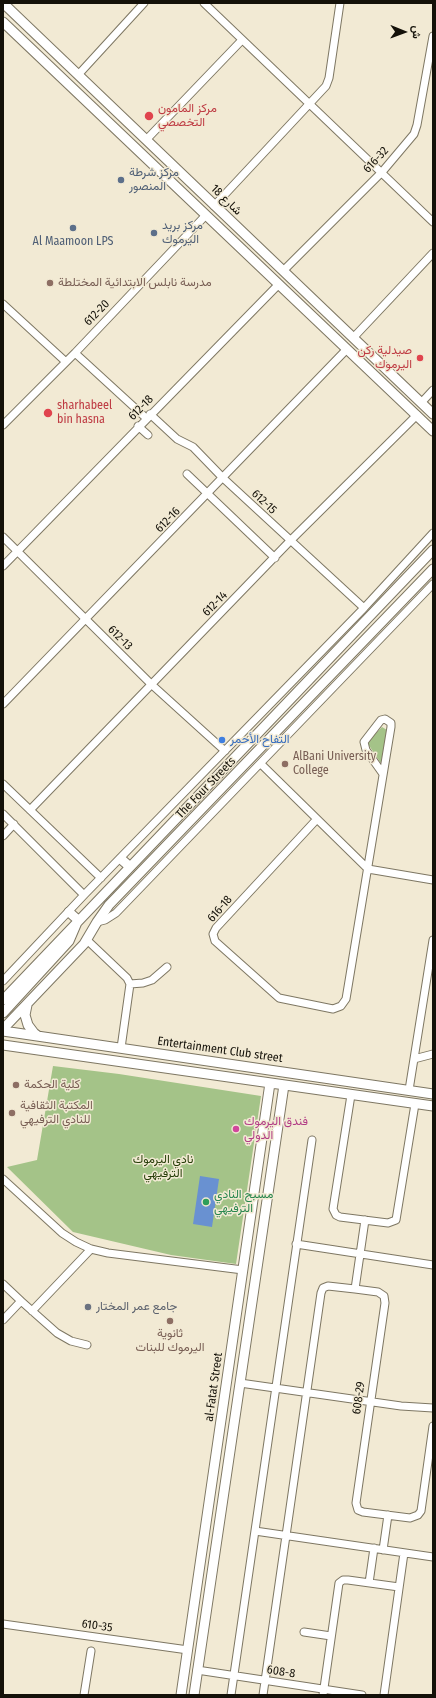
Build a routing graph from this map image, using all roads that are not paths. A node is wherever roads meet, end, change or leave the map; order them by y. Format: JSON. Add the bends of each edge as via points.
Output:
{"nodes":[{"id":1,"x":144,"y":3,"type":"edge"},
{"id":2,"x":204,"y":3,"type":"edge"},
{"id":3,"x":340,"y":3,"type":"edge"},
{"id":4,"x":9,"y":5,"type":"edge"},
{"id":5,"x":3,"y":22,"type":"edge"},
{"id":6,"x":433,"y":36,"type":"edge"},
{"id":7,"x":242,"y":40,"type":"junction"},
{"id":8,"x":45,"y":43,"type":"junction"},
{"id":9,"x":35,"y":52,"type":"junction"},
{"id":10,"x":430,"y":71,"type":"edge"},
{"id":11,"x":78,"y":75,"type":"junction"},
{"id":12,"x":311,"y":104,"type":"junction"},
{"id":13,"x":110,"y":105,"type":"junction"},
{"id":14,"x":101,"y":115,"type":"junction"},
{"id":15,"x":146,"y":140,"type":"junction"},
{"id":16,"x":382,"y":172,"type":"junction"},
{"id":17,"x":184,"y":177,"type":"junction"},
{"id":18,"x":175,"y":186,"type":"junction"},
{"id":19,"x":214,"y":206,"type":"junction"},
{"id":20,"x":206,"y":214,"type":"junction"},
{"id":21,"x":433,"y":222,"type":"edge"},
{"id":22,"x":433,"y":253,"type":"edge"},
{"id":23,"x":283,"y":271,"type":"junction"},
{"id":24,"x":279,"y":284,"type":"junction"},
{"id":25,"x":3,"y":304,"type":"edge"},
{"id":26,"x":318,"y":305,"type":"junction"},
{"id":27,"x":310,"y":313,"type":"junction"},
{"id":28,"x":353,"y":338,"type":"junction"},
{"id":29,"x":347,"y":349,"type":"junction"},
{"id":30,"x":75,"y":352,"type":"junction"},
{"id":31,"x":66,"y":362,"type":"junction"},
{"id":32,"x":433,"y":390,"type":"edge"},
{"id":33,"x":421,"y":403,"type":"junction"},
{"id":34,"x":433,"y":414,"type":"edge"},
{"id":35,"x":417,"y":415,"type":"junction"},
{"id":36,"x":148,"y":416,"type":"junction"},
{"id":37,"x":3,"y":425,"type":"edge"},
{"id":38,"x":138,"y":426,"type":"junction"},
{"id":39,"x":433,"y":431,"type":"edge"},
{"id":40,"x":148,"y":435,"type":"dead end"},
{"id":41,"x":187,"y":474,"type":"dead end"},
{"id":42,"x":223,"y":478,"type":"junction"},
{"id":43,"x":208,"y":493,"type":"junction"},
{"id":44,"x":433,"y":533,"type":"edge"},
{"id":45,"x":3,"y":537,"type":"edge"},
{"id":46,"x":290,"y":541,"type":"junction"},
{"id":47,"x":433,"y":550,"type":"edge"},
{"id":48,"x":17,"y":551,"type":"junction"},
{"id":49,"x":275,"y":558,"type":"junction"},
{"id":50,"x":3,"y":566,"type":"edge"},
{"id":51,"x":433,"y":569,"type":"edge"},
{"id":52,"x":433,"y":584,"type":"edge"},
{"id":53,"x":364,"y":608,"type":"junction"},
{"id":54,"x":86,"y":620,"type":"junction"},
{"id":55,"x":151,"y":684,"type":"junction"},
{"id":56,"x":285,"y":702,"type":"junction"},
{"id":57,"x":3,"y":704,"type":"edge"},
{"id":58,"x":296,"y":712,"type":"junction"},
{"id":59,"x":225,"y":751,"type":"junction"},
{"id":60,"x":260,"y":764,"type":"junction"},
{"id":61,"x":383,"y":774,"type":"junction"},
{"id":62,"x":3,"y":784,"type":"edge"},
{"id":63,"x":30,"y":810,"type":"junction"},
{"id":64,"x":3,"y":814,"type":"edge"},
{"id":65,"x":317,"y":819,"type":"junction"},
{"id":66,"x":14,"y":824,"type":"junction"},
{"id":67,"x":3,"y":836,"type":"edge"},
{"id":68,"x":121,"y":859,"type":"junction"},
{"id":69,"x":129,"y":866,"type":"junction"},
{"id":70,"x":368,"y":869,"type":"junction"},
{"id":71,"x":101,"y":878,"type":"junction"},
{"id":72,"x":433,"y":880,"type":"edge"},
{"id":73,"x":84,"y":895,"type":"junction"},
{"id":74,"x":69,"y":912,"type":"junction"},
{"id":75,"x":78,"y":920,"type":"junction"},
{"id":76,"x":97,"y":922,"type":"junction"},
{"id":77,"x":87,"y":940,"type":"junction"},
{"id":78,"x":433,"y":940,"type":"edge"},
{"id":79,"x":167,"y":968,"type":"dead end"},
{"id":80,"x":3,"y":981,"type":"edge"},
{"id":81,"x":130,"y":984,"type":"junction"},
{"id":82,"x":3,"y":1000,"type":"edge"},
{"id":83,"x":27,"y":1005,"type":"junction"},
{"id":84,"x":3,"y":1014,"type":"edge"},
{"id":85,"x":11,"y":1020,"type":"junction"},
{"id":86,"x":3,"y":1030,"type":"edge"},
{"id":87,"x":38,"y":1036,"type":"junction"},
{"id":88,"x":3,"y":1045,"type":"edge"},
{"id":89,"x":122,"y":1048,"type":"junction"},
{"id":90,"x":433,"y":1054,"type":"edge"},
{"id":91,"x":414,"y":1059,"type":"junction"},
{"id":92,"x":270,"y":1087,"type":"junction"},
{"id":93,"x":283,"y":1089,"type":"junction"},
{"id":94,"x":409,"y":1090,"type":"junction"},
{"id":95,"x":433,"y":1094,"type":"edge"},
{"id":96,"x":351,"y":1095,"type":"junction"},
{"id":97,"x":415,"y":1104,"type":"junction"},
{"id":98,"x":433,"y":1106,"type":"edge"},
{"id":99,"x":312,"y":1140,"type":"dead end"},
{"id":100,"x":3,"y":1179,"type":"edge"},
{"id":101,"x":253,"y":1208,"type":"junction"},
{"id":102,"x":265,"y":1210,"type":"junction"},
{"id":103,"x":364,"y":1220,"type":"junction"},
{"id":104,"x":296,"y":1244,"type":"junction"},
{"id":105,"x":91,"y":1249,"type":"junction"},
{"id":106,"x":360,"y":1254,"type":"junction"},
{"id":107,"x":433,"y":1265,"type":"edge"},
{"id":108,"x":243,"y":1270,"type":"junction"},
{"id":109,"x":3,"y":1284,"type":"edge"},
{"id":110,"x":355,"y":1289,"type":"junction"},
{"id":111,"x":21,"y":1302,"type":"junction"},
{"id":112,"x":32,"y":1311,"type":"junction"},
{"id":113,"x":3,"y":1320,"type":"edge"},
{"id":114,"x":87,"y":1345,"type":"dead end"},
{"id":115,"x":240,"y":1383,"type":"junction"},
{"id":116,"x":276,"y":1388,"type":"junction"},
{"id":117,"x":307,"y":1393,"type":"junction"},
{"id":118,"x":370,"y":1402,"type":"junction"},
{"id":119,"x":433,"y":1408,"type":"edge"},
{"id":120,"x":433,"y":1426,"type":"edge"},
{"id":121,"x":388,"y":1515,"type":"junction"},
{"id":122,"x":255,"y":1531,"type":"junction"},
{"id":123,"x":286,"y":1535,"type":"junction"},
{"id":124,"x":374,"y":1548,"type":"junction"},
{"id":125,"x":383,"y":1550,"type":"junction"},
{"id":126,"x":404,"y":1553,"type":"junction"},
{"id":127,"x":433,"y":1557,"type":"edge"},
{"id":128,"x":199,"y":1572,"type":"junction"},
{"id":129,"x":212,"y":1574,"type":"junction"},
{"id":130,"x":369,"y":1583,"type":"junction"},
{"id":131,"x":399,"y":1587,"type":"junction"},
{"id":132,"x":3,"y":1624,"type":"edge"},
{"id":133,"x":304,"y":1632,"type":"dead end"},
{"id":134,"x":331,"y":1636,"type":"junction"},
{"id":135,"x":188,"y":1650,"type":"junction"},
{"id":136,"x":91,"y":1651,"type":"dead end"},
{"id":137,"x":197,"y":1670,"type":"junction"},
{"id":138,"x":234,"y":1676,"type":"junction"},
{"id":139,"x":265,"y":1680,"type":"junction"},
{"id":140,"x":323,"y":1692,"type":"edge"},
{"id":141,"x":84,"y":1695,"type":"edge"},
{"id":142,"x":181,"y":1695,"type":"edge"},
{"id":143,"x":194,"y":1695,"type":"edge"},
{"id":144,"x":231,"y":1695,"type":"edge"},
{"id":145,"x":263,"y":1695,"type":"edge"},
{"id":146,"x":362,"y":1695,"type":"edge"},
{"id":147,"x":384,"y":1695,"type":"edge"}],
"edges":[{"from":1,"to":11,"type":"street"},
{"from":2,"to":7,"type":"street"},
{"from":3,"to":12,"type":"street","via":[[329,78],[324,90]]},
{"from":4,"to":8,"type":"street","name":"شارع 18"},
{"from":5,"to":9,"type":"street","name":"شارع 18"},
{"from":6,"to":10,"type":"street","name":"616-32"},
{"from":7,"to":12,"type":"street"},
{"from":7,"to":15,"type":"street"},
{"from":8,"to":9,"type":"street"},
{"from":8,"to":11,"type":"street","name":"شارع 18"},
{"from":9,"to":14,"type":"street","name":"شارع 18"},
{"from":10,"to":16,"type":"street","name":"616-32","via":[[416,130]]},
{"from":11,"to":13,"type":"street","name":"شارع 18"},
{"from":12,"to":16,"type":"street"},
{"from":12,"to":19,"type":"street"},
{"from":13,"to":14,"type":"street"},
{"from":13,"to":15,"type":"street","name":"شارع 18"},
{"from":14,"to":18,"type":"street","name":"شارع 18"},
{"from":15,"to":17,"type":"street","name":"شارع 18"},
{"from":16,"to":21,"type":"street"},
{"from":16,"to":23,"type":"street","name":"616-32"},
{"from":17,"to":18,"type":"street"},
{"from":17,"to":19,"type":"street","name":"شارع 18"},
{"from":18,"to":20,"type":"street","name":"شارع 18"},
{"from":19,"to":23,"type":"street","name":"شارع 18"},
{"from":20,"to":24,"type":"street","name":"شارع 18"},
{"from":20,"to":30,"type":"street","name":"612-20"},
{"from":22,"to":28,"type":"street"},
{"from":23,"to":26,"type":"street","name":"شارع 18"},
{"from":24,"to":27,"type":"street","name":"شارع 18"},
{"from":24,"to":36,"type":"street","name":"612-18"},
{"from":25,"to":31,"type":"street"},
{"from":26,"to":27,"type":"street"},
{"from":26,"to":28,"type":"street","name":"شارع 18"},
{"from":27,"to":29,"type":"street","name":"شارع 18"},
{"from":28,"to":33,"type":"street","name":"شارع 18"},
{"from":29,"to":35,"type":"street","name":"شارع 18"},
{"from":29,"to":42,"type":"street","name":"612-16"},
{"from":30,"to":31,"type":"street","name":"612-20"},
{"from":30,"to":36,"type":"street","name":"612-15"},
{"from":31,"to":37,"type":"street","name":"612-20"},
{"from":32,"to":33,"type":"street"},
{"from":33,"to":34,"type":"street","name":"شارع 18"},
{"from":35,"to":39,"type":"street","name":"شارع 18"},
{"from":35,"to":46,"type":"street","name":"612-14"},
{"from":36,"to":38,"type":"street","name":"612-18"},
{"from":36,"to":42,"type":"street","name":"612-15","via":[[177,439],[193,447]]},
{"from":38,"to":40,"type":"street"},
{"from":38,"to":48,"type":"street","name":"612-18"},
{"from":41,"to":43,"type":"street"},
{"from":42,"to":43,"type":"street","name":"612-16"},
{"from":42,"to":46,"type":"street","name":"612-15"},
{"from":43,"to":49,"type":"street"},
{"from":43,"to":54,"type":"street","name":"612-16"},
{"from":44,"to":53,"type":"street"},
{"from":45,"to":48,"type":"street","name":"612-13"},
{"from":46,"to":49,"type":"street","name":"612-14"},
{"from":46,"to":53,"type":"street","name":"612-15"},
{"from":47,"to":56,"type":"street","name":"The Four Streets"},
{"from":48,"to":50,"type":"street","name":"612-18"},
{"from":48,"to":54,"type":"street","name":"612-13"},
{"from":49,"to":55,"type":"street","name":"612-14"},
{"from":51,"to":58,"type":"street","name":"The Four Streets"},
{"from":52,"to":60,"type":"street"},
{"from":53,"to":59,"type":"street"},
{"from":54,"to":55,"type":"street","name":"612-13"},
{"from":54,"to":57,"type":"street","name":"612-16"},
{"from":55,"to":59,"type":"street","name":"612-13"},
{"from":55,"to":63,"type":"street","name":"612-14"},
{"from":56,"to":58,"type":"street"},
{"from":56,"to":69,"type":"street","name":"The Four Streets"},
{"from":58,"to":76,"type":"street","name":"The Four Streets","via":[[109,905]]},
{"from":59,"to":68,"type":"street"},
{"from":60,"to":65,"type":"street"},
{"from":60,"to":76,"type":"street","via":[[116,913]]},
{"from":61,"to":61,"type":"street","via":[[366,750],[364,742],[381,720],[385,719],[391,723],[391,727]]},
{"from":61,"to":70,"type":"street"},
{"from":62,"to":63,"type":"street"},
{"from":63,"to":71,"type":"street"},
{"from":64,"to":66,"type":"street"},
{"from":65,"to":70,"type":"street"},
{"from":65,"to":70,"type":"street","name":"616-18","via":[[216,928],[213,934],[215,941],[279,998],[333,1009],[341,1006],[346,999]]},
{"from":66,"to":67,"type":"street"},
{"from":66,"to":73,"type":"street"},
{"from":68,"to":69,"type":"street"},
{"from":68,"to":71,"type":"street"},
{"from":69,"to":75,"type":"street","name":"The Four Streets"},
{"from":70,"to":72,"type":"street"},
{"from":71,"to":73,"type":"street"},
{"from":73,"to":74,"type":"street"},
{"from":74,"to":75,"type":"street"},
{"from":74,"to":80,"type":"street"},
{"from":75,"to":82,"type":"street","name":"The Four Streets"},
{"from":75,"to":84,"type":"street","via":[[64,946]]},
{"from":76,"to":77,"type":"street","name":"The Four Streets"},
{"from":77,"to":81,"type":"street","via":[[127,978]]},
{"from":77,"to":83,"type":"street","name":"The Four Streets"},
{"from":78,"to":91,"type":"street"},
{"from":79,"to":81,"type":"street","via":[[152,980]]},
{"from":81,"to":89,"type":"street"},
{"from":83,"to":85,"type":"street","name":"The Four Streets"},
{"from":83,"to":87,"type":"street","via":[[25,1015],[28,1025]]},
{"from":84,"to":85,"type":"street","via":[[5,1019]]},
{"from":85,"to":86,"type":"street","name":"The Four Streets"},
{"from":86,"to":87,"type":"street","name":"Entertainment Club street"},
{"from":87,"to":89,"type":"street","name":"Entertainment Club street"},
{"from":88,"to":92,"type":"street"},
{"from":89,"to":94,"type":"street","name":"Entertainment Club street"},
{"from":90,"to":91,"type":"street"},
{"from":91,"to":94,"type":"street"},
{"from":92,"to":93,"type":"street"},
{"from":92,"to":101,"type":"street","name":"al-Fatat Street"},
{"from":93,"to":96,"type":"street"},
{"from":93,"to":102,"type":"street","name":"al-Fatat Street"},
{"from":94,"to":95,"type":"street","name":"Entertainment Club street"},
{"from":96,"to":97,"type":"street"},
{"from":96,"to":103,"type":"street","via":[[333,1209],[338,1216]]},
{"from":97,"to":98,"type":"street"},
{"from":97,"to":103,"type":"street","via":[[397,1218],[390,1223]]},
{"from":99,"to":104,"type":"street"},
{"from":100,"to":105,"type":"street","via":[[62,1233]]},
{"from":101,"to":102,"type":"street","via":[[260,1206]]},
{"from":101,"to":108,"type":"street","name":"al-Fatat Street"},
{"from":102,"to":115,"type":"street","name":"al-Fatat Street"},
{"from":103,"to":106,"type":"street"},
{"from":104,"to":106,"type":"street"},
{"from":104,"to":116,"type":"street"},
{"from":105,"to":108,"type":"street","via":[[112,1254]]},
{"from":105,"to":112,"type":"street"},
{"from":106,"to":107,"type":"street"},
{"from":106,"to":110,"type":"street"},
{"from":108,"to":128,"type":"street","name":"al-Fatat Street"},
{"from":109,"to":111,"type":"street"},
{"from":110,"to":117,"type":"street","via":[[328,1286],[321,1292]]},
{"from":110,"to":118,"type":"street","name":"608-29","via":[[378,1292],[384,1296],[385,1303]]},
{"from":111,"to":112,"type":"street"},
{"from":111,"to":113,"type":"street"},
{"from":112,"to":114,"type":"street","via":[[64,1337]]},
{"from":115,"to":116,"type":"street"},
{"from":115,"to":129,"type":"street","name":"al-Fatat Street"},
{"from":116,"to":117,"type":"street"},
{"from":116,"to":122,"type":"street"},
{"from":117,"to":118,"type":"street"},
{"from":117,"to":123,"type":"street"},
{"from":118,"to":119,"type":"street"},
{"from":118,"to":121,"type":"street","name":"608-29","via":[[356,1508],[360,1511]]},
{"from":120,"to":121,"type":"street","via":[[421,1511],[416,1517],[410,1518]]},
{"from":121,"to":125,"type":"street"},
{"from":122,"to":123,"type":"street"},
{"from":122,"to":138,"type":"street"},
{"from":123,"to":124,"type":"street"},
{"from":123,"to":139,"type":"street"},
{"from":124,"to":125,"type":"street"},
{"from":124,"to":130,"type":"street"},
{"from":125,"to":126,"type":"street"},
{"from":126,"to":127,"type":"street"},
{"from":126,"to":131,"type":"street"},
{"from":128,"to":129,"type":"street"},
{"from":128,"to":135,"type":"street","name":"al-Fatat Street"},
{"from":129,"to":137,"type":"street","name":"al-Fatat Street"},
{"from":130,"to":131,"type":"street"},
{"from":130,"to":134,"type":"street","via":[[345,1579],[339,1583]]},
{"from":131,"to":147,"type":"street"},
{"from":132,"to":135,"type":"street","name":"610-35"},
{"from":133,"to":134,"type":"street"},
{"from":134,"to":140,"type":"street"},
{"from":135,"to":142,"type":"street","name":"al-Fatat Street"},
{"from":136,"to":141,"type":"street"},
{"from":137,"to":138,"type":"street","name":"608-8"},
{"from":137,"to":143,"type":"street","name":"al-Fatat Street"},
{"from":138,"to":139,"type":"street","name":"608-8"},
{"from":138,"to":144,"type":"street"},
{"from":139,"to":140,"type":"street","name":"608-8"},
{"from":139,"to":145,"type":"street"},
{"from":140,"to":146,"type":"street","name":"608-8"}]}
